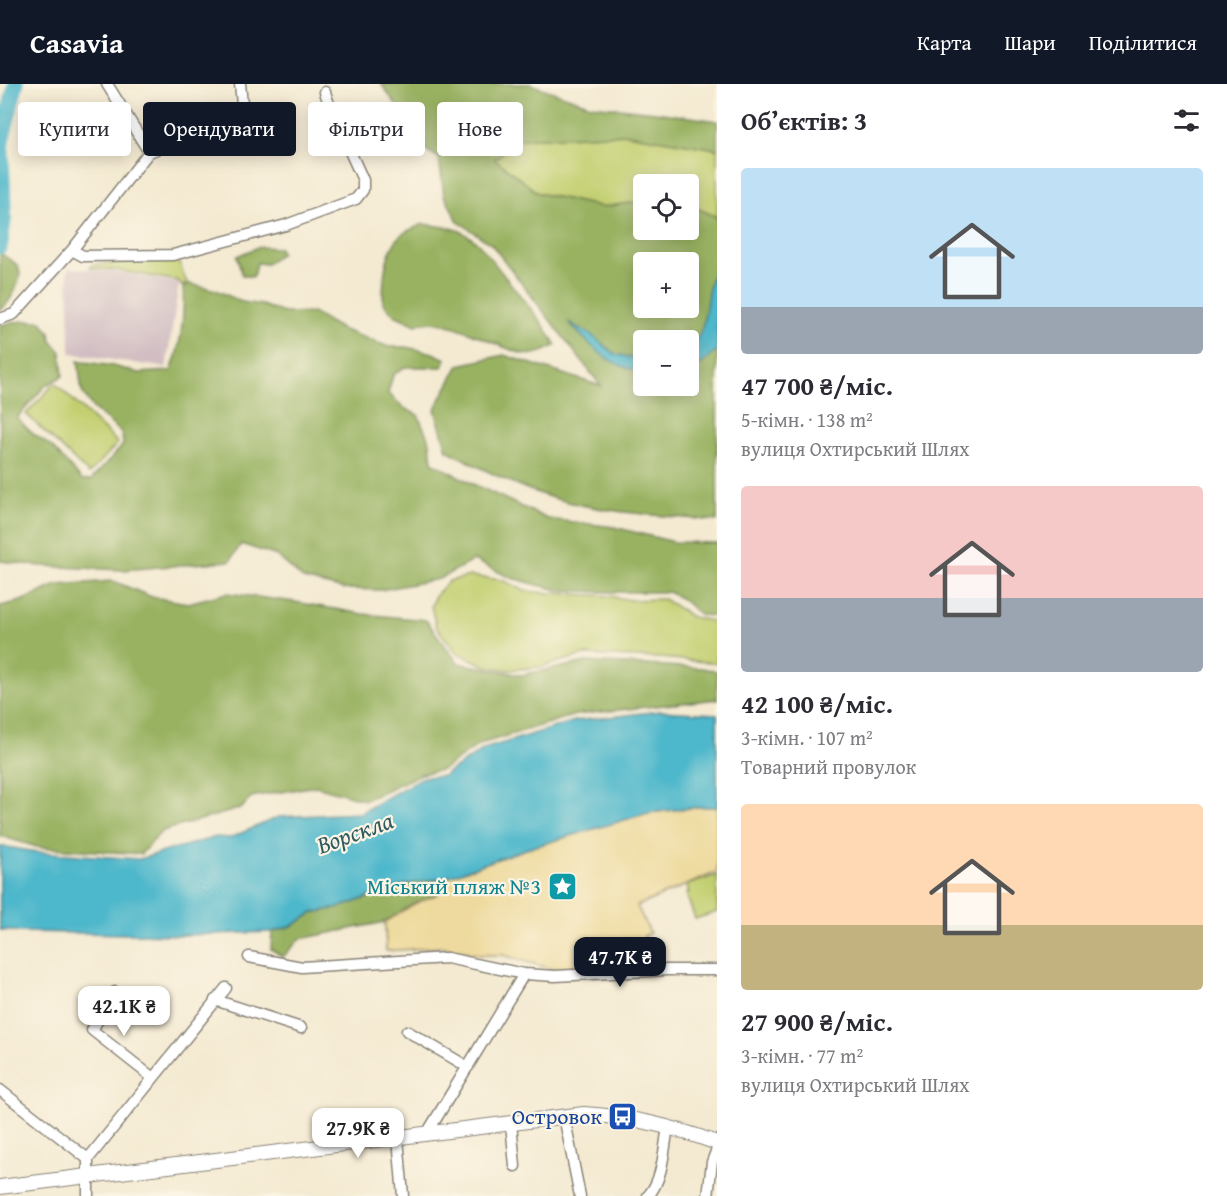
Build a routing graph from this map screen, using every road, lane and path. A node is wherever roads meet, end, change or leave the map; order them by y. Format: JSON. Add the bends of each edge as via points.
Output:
{"nodes":[{"id":1,"x":107,"y":84,"type":"edge"},
{"id":2,"x":240,"y":84,"type":"edge"},
{"id":3,"x":326,"y":92,"type":"dead end"},
{"id":4,"x":242,"y":102,"type":"edge"},
{"id":5,"x":143,"y":142,"type":"edge"},
{"id":6,"x":146,"y":156,"type":"edge"},
{"id":7,"x":72,"y":250,"type":"junction"},
{"id":8,"x":0,"y":319,"type":"edge"},
{"id":9,"x":249,"y":957,"type":"dead end"},
{"id":10,"x":717,"y":970,"type":"edge"},
{"id":11,"x":524,"y":974,"type":"junction"},
{"id":12,"x":226,"y":988,"type":"dead end"},
{"id":13,"x":114,"y":992,"type":"dead end"},
{"id":14,"x":216,"y":1000,"type":"junction"},
{"id":15,"x":301,"y":1028,"type":"dead end"},
{"id":16,"x":407,"y":1031,"type":"dead end"},
{"id":17,"x":468,"y":1067,"type":"junction"},
{"id":18,"x":153,"y":1078,"type":"junction"},
{"id":19,"x":0,"y":1090,"type":"edge"},
{"id":20,"x":564,"y":1116,"type":"junction"},
{"id":21,"x":511,"y":1123,"type":"junction"},
{"id":22,"x":668,"y":1126,"type":"junction"},
{"id":23,"x":426,"y":1135,"type":"junction"},
{"id":24,"x":398,"y":1138,"type":"junction"},
{"id":25,"x":717,"y":1143,"type":"edge"},
{"id":26,"x":717,"y":1149,"type":"edge"},
{"id":27,"x":88,"y":1159,"type":"junction"},
{"id":28,"x":515,"y":1166,"type":"dead end"},
{"id":29,"x":88,"y":1175,"type":"junction"},
{"id":30,"x":0,"y":1187,"type":"edge"},
{"id":31,"x":88,"y":1196,"type":"edge"},
{"id":32,"x":403,"y":1196,"type":"edge"},
{"id":33,"x":580,"y":1196,"type":"edge"},
{"id":34,"x":648,"y":1196,"type":"edge"},
{"id":35,"x":708,"y":1196,"type":"edge"}],
"edges":[{"from":1,"to":5,"type":"street"},
{"from":2,"to":4,"type":"street"},
{"from":3,"to":7,"type":"street","via":[[363,180],[363,190],[357,199],[286,225],[173,255],[83,256]]},
{"from":6,"to":7,"type":"street"},
{"from":7,"to":8,"type":"street","via":[[14,314]]},
{"from":9,"to":11,"type":"street","via":[[302,967],[447,958]]},
{"from":10,"to":11,"type":"street"},
{"from":11,"to":17,"type":"street"},
{"from":12,"to":14,"type":"street"},
{"from":13,"to":18,"type":"street","via":[[92,1030]]},
{"from":14,"to":15,"type":"street"},
{"from":14,"to":18,"type":"street"},
{"from":16,"to":17,"type":"street"},
{"from":17,"to":23,"type":"street"},
{"from":18,"to":27,"type":"street"},
{"from":19,"to":27,"type":"street"},
{"from":20,"to":21,"type":"main road"},
{"from":20,"to":22,"type":"main road","via":[[623,1116]]},
{"from":20,"to":33,"type":"street"},
{"from":21,"to":23,"type":"main road"},
{"from":21,"to":28,"type":"street"},
{"from":22,"to":25,"type":"main road"},
{"from":22,"to":34,"type":"street","via":[[661,1166]]},
{"from":23,"to":24,"type":"main road"},
{"from":24,"to":29,"type":"main road"},
{"from":24,"to":32,"type":"street"},
{"from":26,"to":35,"type":"street"},
{"from":27,"to":29,"type":"street"},
{"from":29,"to":30,"type":"main road"},
{"from":29,"to":31,"type":"street"}]}
